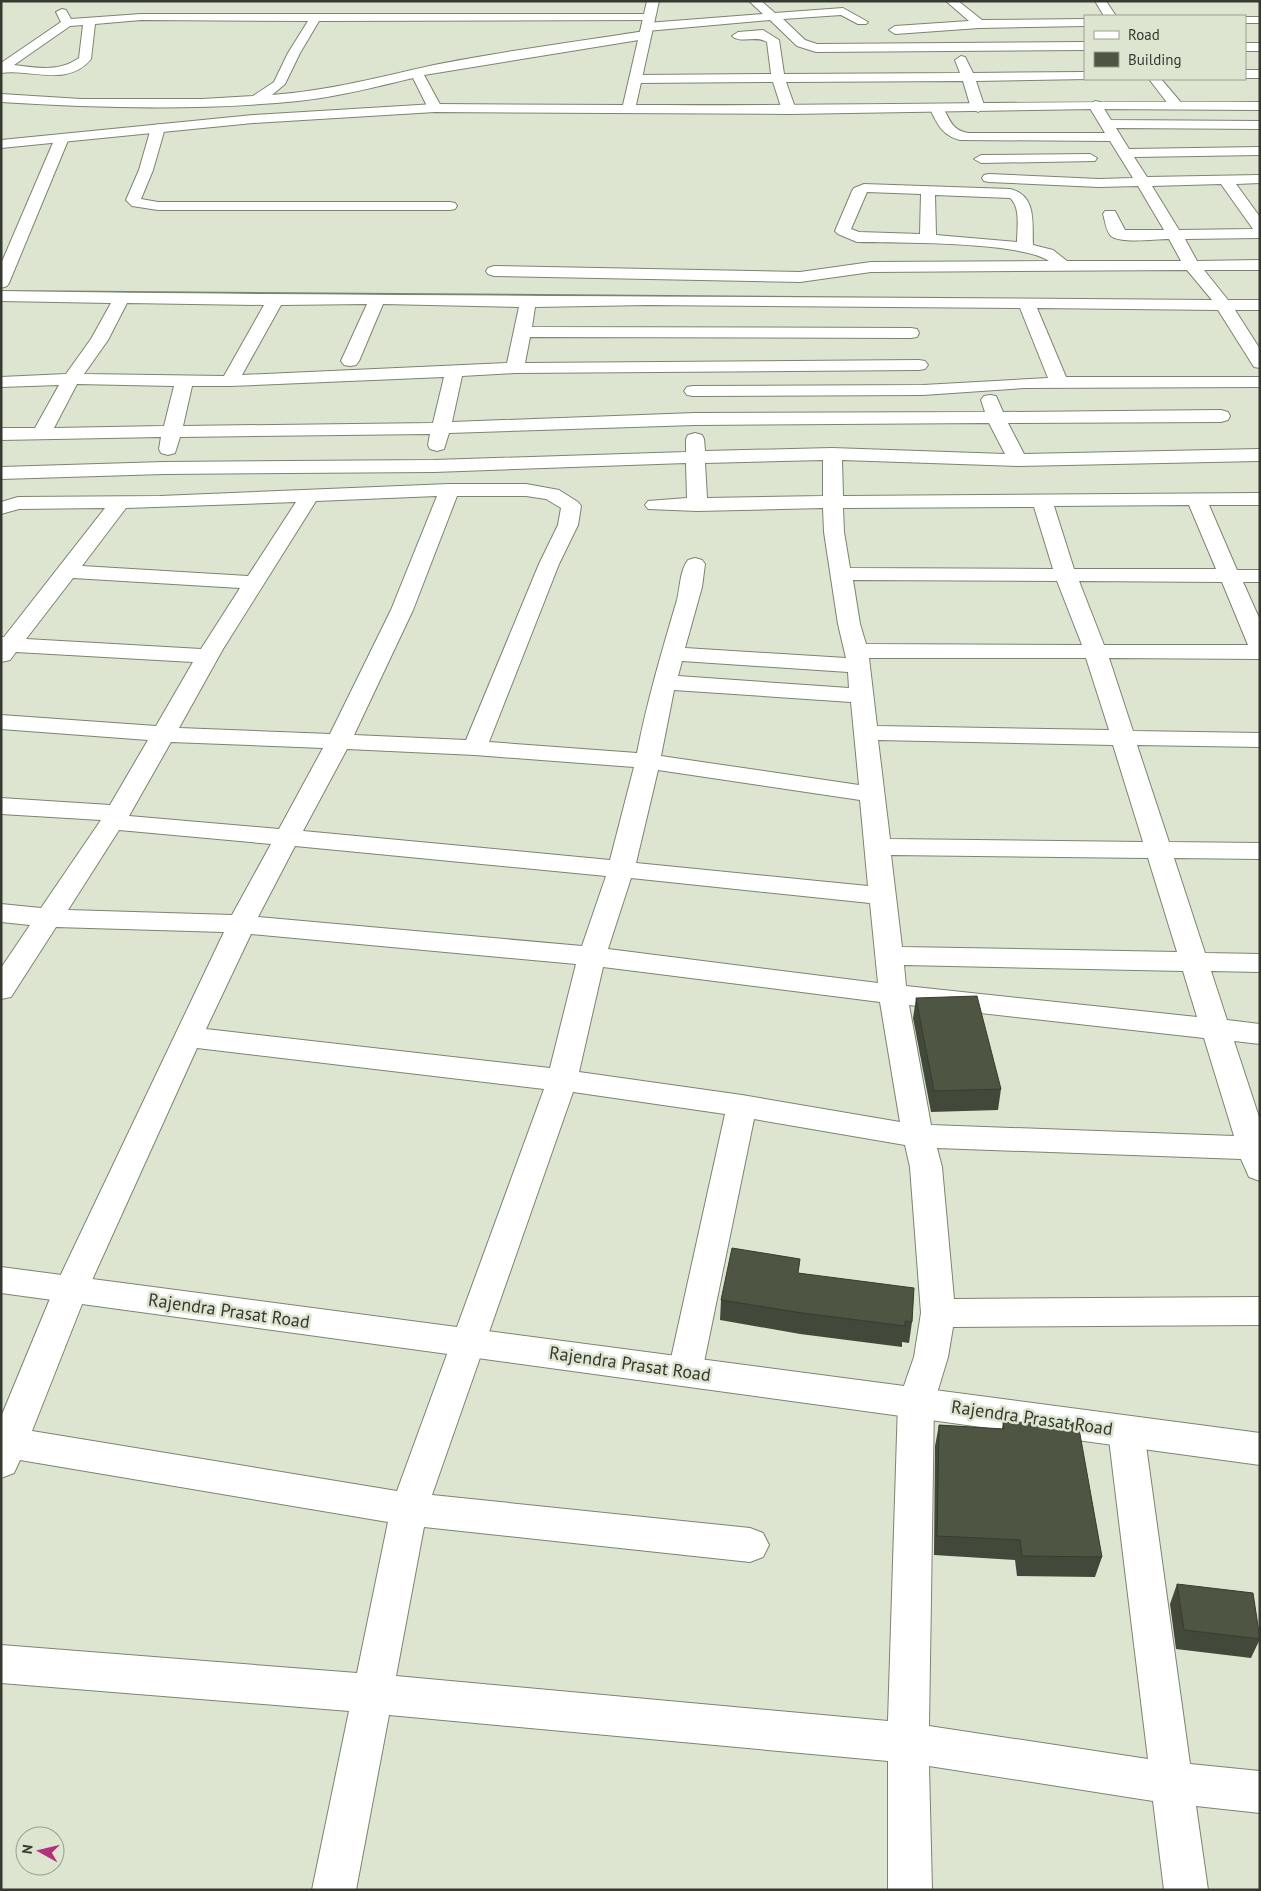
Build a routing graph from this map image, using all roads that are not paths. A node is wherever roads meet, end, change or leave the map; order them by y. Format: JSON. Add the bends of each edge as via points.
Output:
{"nodes":[{"id":1,"x":754,"y":1,"type":"edge"},
{"id":2,"x":951,"y":1,"type":"edge"},
{"id":3,"x":1100,"y":1,"type":"edge"},
{"id":4,"x":839,"y":6,"type":"edge"},
{"id":5,"x":1109,"y":15,"type":"edge"},
{"id":6,"x":572,"y":16,"type":"junction"},
{"id":7,"x":771,"y":16,"type":"junction"},
{"id":8,"x":316,"y":17,"type":"junction"},
{"id":9,"x":498,"y":17,"type":"junction"},
{"id":10,"x":441,"y":18,"type":"junction"},
{"id":11,"x":651,"y":19,"type":"edge"},
{"id":12,"x":1246,"y":20,"type":"edge"},
{"id":13,"x":1260,"y":20,"type":"edge"},
{"id":14,"x":89,"y":21,"type":"junction"},
{"id":15,"x":862,"y":22,"type":"dead end"},
{"id":16,"x":1084,"y":22,"type":"edge"},
{"id":17,"x":979,"y":24,"type":"junction"},
{"id":18,"x":937,"y":26,"type":"junction"},
{"id":19,"x":415,"y":28,"type":"dead end"},
{"id":20,"x":533,"y":29,"type":"dead end"},
{"id":21,"x":358,"y":30,"type":"dead end"},
{"id":22,"x":894,"y":30,"type":"dead end"},
{"id":23,"x":445,"y":31,"type":"dead end"},
{"id":24,"x":790,"y":31,"type":"junction"},
{"id":25,"x":322,"y":34,"type":"dead end"},
{"id":26,"x":763,"y":34,"type":"junction"},
{"id":27,"x":304,"y":36,"type":"junction"},
{"id":28,"x":556,"y":37,"type":"dead end"},
{"id":29,"x":728,"y":37,"type":"dead end"},
{"id":30,"x":846,"y":37,"type":"dead end"},
{"id":31,"x":583,"y":44,"type":"junction"},
{"id":32,"x":1084,"y":46,"type":"edge"},
{"id":33,"x":955,"y":47,"type":"junction"},
{"id":34,"x":1246,"y":47,"type":"edge"},
{"id":35,"x":1260,"y":47,"type":"edge"},
{"id":36,"x":860,"y":48,"type":"junction"},
{"id":37,"x":2,"y":68,"type":"edge"},
{"id":38,"x":417,"y":73,"type":"junction"},
{"id":39,"x":1246,"y":74,"type":"edge"},
{"id":40,"x":1260,"y":74,"type":"edge"},
{"id":41,"x":968,"y":76,"type":"junction"},
{"id":42,"x":1084,"y":76,"type":"edge"},
{"id":43,"x":635,"y":78,"type":"junction"},
{"id":44,"x":778,"y":78,"type":"junction"},
{"id":45,"x":1156,"y":80,"type":"edge"},
{"id":46,"x":1,"y":98,"type":"edge"},
{"id":47,"x":252,"y":100,"type":"junction"},
{"id":48,"x":1095,"y":105,"type":"junction"},
{"id":49,"x":1177,"y":106,"type":"junction"},
{"id":50,"x":1260,"y":106,"type":"edge"},
{"id":51,"x":435,"y":108,"type":"junction"},
{"id":52,"x":629,"y":108,"type":"junction"},
{"id":53,"x":978,"y":108,"type":"junction"},
{"id":54,"x":937,"y":109,"type":"junction"},
{"id":55,"x":789,"y":110,"type":"junction"},
{"id":56,"x":253,"y":119,"type":"junction"},
{"id":57,"x":158,"y":128,"type":"junction"},
{"id":58,"x":1257,"y":128,"type":"edge"},
{"id":59,"x":62,"y":138,"type":"junction"},
{"id":60,"x":1116,"y":140,"type":"junction"},
{"id":61,"x":1,"y":144,"type":"edge"},
{"id":62,"x":966,"y":147,"type":"dead end"},
{"id":63,"x":1086,"y":148,"type":"junction"},
{"id":64,"x":1260,"y":152,"type":"edge"},
{"id":65,"x":981,"y":159,"type":"dead end"},
{"id":66,"x":986,"y":178,"type":"dead end"},
{"id":67,"x":1225,"y":179,"type":"junction"},
{"id":68,"x":1260,"y":179,"type":"edge"},
{"id":69,"x":1099,"y":182,"type":"junction"},
{"id":70,"x":1141,"y":182,"type":"junction"},
{"id":71,"x":928,"y":189,"type":"junction"},
{"id":72,"x":450,"y":206,"type":"dead end"},
{"id":73,"x":1252,"y":207,"type":"edge"},
{"id":74,"x":1110,"y":214,"type":"dead end"},
{"id":75,"x":1260,"y":228,"type":"edge"},
{"id":76,"x":1174,"y":233,"type":"junction"},
{"id":77,"x":1260,"y":233,"type":"edge"},
{"id":78,"x":928,"y":240,"type":"junction"},
{"id":79,"x":1025,"y":247,"type":"junction"},
{"id":80,"x":1191,"y":265,"type":"junction"},
{"id":81,"x":1260,"y":265,"type":"edge"},
{"id":82,"x":1062,"y":266,"type":"junction"},
{"id":83,"x":494,"y":271,"type":"dead end"},
{"id":84,"x":1,"y":283,"type":"edge"},
{"id":85,"x":1,"y":296,"type":"edge"},
{"id":86,"x":121,"y":299,"type":"junction"},
{"id":87,"x":274,"y":300,"type":"junction"},
{"id":88,"x":377,"y":300,"type":"junction"},
{"id":89,"x":694,"y":301,"type":"junction"},
{"id":90,"x":528,"y":302,"type":"junction"},
{"id":91,"x":908,"y":302,"type":"junction"},
{"id":92,"x":1026,"y":302,"type":"junction"},
{"id":93,"x":1260,"y":305,"type":"edge"},
{"id":94,"x":1224,"y":306,"type":"junction"},
{"id":95,"x":690,"y":331,"type":"junction"},
{"id":96,"x":523,"y":332,"type":"junction"},
{"id":97,"x":911,"y":332,"type":"junction"},
{"id":98,"x":350,"y":361,"type":"dead end"},
{"id":99,"x":1260,"y":363,"type":"edge"},
{"id":100,"x":918,"y":365,"type":"junction"},
{"id":101,"x":692,"y":366,"type":"junction"},
{"id":102,"x":515,"y":368,"type":"junction"},
{"id":103,"x":454,"y":371,"type":"junction"},
{"id":104,"x":71,"y":379,"type":"junction"},
{"id":105,"x":184,"y":381,"type":"junction"},
{"id":106,"x":1,"y":382,"type":"edge"},
{"id":107,"x":230,"y":382,"type":"junction"},
{"id":108,"x":1260,"y":382,"type":"edge"},
{"id":109,"x":1059,"y":383,"type":"junction"},
{"id":110,"x":986,"y":386,"type":"junction"},
{"id":111,"x":923,"y":390,"type":"junction"},
{"id":112,"x":693,"y":391,"type":"junction"},
{"id":113,"x":995,"y":416,"type":"junction"},
{"id":114,"x":1221,"y":416,"type":"dead end"},
{"id":115,"x":695,"y":419,"type":"junction"},
{"id":116,"x":440,"y":428,"type":"junction"},
{"id":117,"x":172,"y":432,"type":"junction"},
{"id":118,"x":1,"y":434,"type":"edge"},
{"id":119,"x":40,"y":434,"type":"junction"},
{"id":120,"x":832,"y":454,"type":"junction"},
{"id":121,"x":1260,"y":454,"type":"edge"},
{"id":122,"x":696,"y":457,"type":"junction"},
{"id":123,"x":1018,"y":460,"type":"junction"},
{"id":124,"x":434,"y":466,"type":"junction"},
{"id":125,"x":164,"y":468,"type":"junction"},
{"id":126,"x":1,"y":473,"type":"edge"},
{"id":127,"x":449,"y":490,"type":"junction"},
{"id":128,"x":309,"y":497,"type":"junction"},
{"id":129,"x":1196,"y":499,"type":"junction"},
{"id":130,"x":1260,"y":499,"type":"edge"},
{"id":131,"x":120,"y":502,"type":"junction"},
{"id":132,"x":832,"y":502,"type":"junction"},
{"id":133,"x":1043,"y":502,"type":"junction"},
{"id":134,"x":655,"y":505,"type":"dead end"},
{"id":135,"x":697,"y":505,"type":"junction"},
{"id":136,"x":1,"y":508,"type":"edge"},
{"id":137,"x":695,"y":564,"type":"dead end"},
{"id":138,"x":67,"y":571,"type":"junction"},
{"id":139,"x":842,"y":574,"type":"junction"},
{"id":140,"x":1065,"y":574,"type":"junction"},
{"id":141,"x":1228,"y":576,"type":"junction"},
{"id":142,"x":1260,"y":576,"type":"edge"},
{"id":143,"x":254,"y":583,"type":"junction"},
{"id":144,"x":1260,"y":646,"type":"edge"},
{"id":145,"x":4,"y":648,"type":"edge"},
{"id":146,"x":1095,"y":650,"type":"junction"},
{"id":147,"x":1260,"y":652,"type":"edge"},
{"id":148,"x":672,"y":654,"type":"junction"},
{"id":149,"x":208,"y":656,"type":"junction"},
{"id":150,"x":858,"y":659,"type":"junction"},
{"id":151,"x":665,"y":682,"type":"junction"},
{"id":152,"x":862,"y":696,"type":"junction"},
{"id":153,"x":1,"y":722,"type":"edge"},
{"id":154,"x":865,"y":733,"type":"junction"},
{"id":155,"x":164,"y":734,"type":"junction"},
{"id":156,"x":1122,"y":738,"type":"junction"},
{"id":157,"x":1260,"y":740,"type":"edge"},
{"id":158,"x":339,"y":741,"type":"junction"},
{"id":159,"x":474,"y":748,"type":"junction"},
{"id":160,"x":648,"y":762,"type":"junction"},
{"id":161,"x":872,"y":794,"type":"junction"},
{"id":162,"x":1,"y":806,"type":"edge"},
{"id":163,"x":115,"y":818,"type":"junction"},
{"id":164,"x":287,"y":837,"type":"junction"},
{"id":165,"x":877,"y":847,"type":"junction"},
{"id":166,"x":1157,"y":851,"type":"junction"},
{"id":167,"x":1260,"y":851,"type":"edge"},
{"id":168,"x":621,"y":869,"type":"junction"},
{"id":169,"x":882,"y":896,"type":"junction"},
{"id":170,"x":1,"y":913,"type":"edge"},
{"id":171,"x":49,"y":918,"type":"junction"},
{"id":172,"x":241,"y":924,"type":"junction"},
{"id":173,"x":592,"y":956,"type":"junction"},
{"id":174,"x":890,"y":956,"type":"junction"},
{"id":175,"x":1192,"y":960,"type":"junction"},
{"id":176,"x":1260,"y":963,"type":"edge"},
{"id":177,"x":1,"y":990,"type":"edge"},
{"id":178,"x":893,"y":994,"type":"junction"},
{"id":179,"x":1215,"y":1028,"type":"junction"},
{"id":180,"x":1260,"y":1034,"type":"edge"},
{"id":181,"x":188,"y":1037,"type":"junction"},
{"id":182,"x":562,"y":1080,"type":"junction"},
{"id":183,"x":742,"y":1106,"type":"junction"},
{"id":184,"x":918,"y":1136,"type":"junction"},
{"id":185,"x":1258,"y":1155,"type":"edge"},
{"id":186,"x":1,"y":1280,"type":"edge"},
{"id":187,"x":71,"y":1289,"type":"junction"},
{"id":188,"x":1260,"y":1311,"type":"edge"},
{"id":189,"x":938,"y":1313,"type":"junction"},
{"id":190,"x":467,"y":1342,"type":"junction"},
{"id":191,"x":685,"y":1372,"type":"junction"},
{"id":192,"x":916,"y":1403,"type":"junction"},
{"id":193,"x":1126,"y":1431,"type":"junction"},
{"id":194,"x":4,"y":1448,"type":"edge"},
{"id":195,"x":1260,"y":1449,"type":"edge"},
{"id":196,"x":409,"y":1509,"type":"junction"},
{"id":197,"x":750,"y":1545,"type":"dead end"},
{"id":198,"x":1,"y":1664,"type":"edge"},
{"id":199,"x":373,"y":1693,"type":"junction"},
{"id":200,"x":908,"y":1743,"type":"junction"},
{"id":201,"x":1172,"y":1783,"type":"junction"},
{"id":202,"x":1260,"y":1792,"type":"edge"},
{"id":203,"x":334,"y":1890,"type":"edge"},
{"id":204,"x":910,"y":1890,"type":"edge"},
{"id":205,"x":1186,"y":1890,"type":"edge"}],
"edges":[{"from":1,"to":7,"type":"street"},
{"from":2,"to":17,"type":"street"},
{"from":3,"to":5,"type":"street"},
{"from":4,"to":7,"type":"street"},
{"from":4,"to":15,"type":"street"},
{"from":6,"to":9,"type":"street"},
{"from":6,"to":11,"type":"street"},
{"from":6,"to":31,"type":"street"},
{"from":7,"to":11,"type":"street"},
{"from":7,"to":24,"type":"street"},
{"from":8,"to":10,"type":"street"},
{"from":8,"to":14,"type":"street","via":[[133,17]]},
{"from":8,"to":27,"type":"street"},
{"from":9,"to":10,"type":"street"},
{"from":9,"to":20,"type":"street"},
{"from":10,"to":23,"type":"street"},
{"from":11,"to":31,"type":"street"},
{"from":11,"to":43,"type":"street"},
{"from":12,"to":13,"type":"street"},
{"from":14,"to":37,"type":"street","via":[[64,18]]},
{"from":14,"to":37,"type":"street","via":[[85,59],[73,68],[53,72]]},
{"from":16,"to":17,"type":"street"},
{"from":17,"to":18,"type":"street"},
{"from":18,"to":22,"type":"street"},
{"from":18,"to":33,"type":"street"},
{"from":19,"to":21,"type":"street"},
{"from":24,"to":26,"type":"street"},
{"from":24,"to":36,"type":"street","via":[[806,46]]},
{"from":25,"to":27,"type":"street"},
{"from":26,"to":29,"type":"street"},
{"from":26,"to":44,"type":"street","via":[[773,40]]},
{"from":27,"to":47,"type":"street","via":[[278,84]]},
{"from":28,"to":31,"type":"street"},
{"from":30,"to":36,"type":"street"},
{"from":31,"to":38,"type":"street"},
{"from":32,"to":33,"type":"street"},
{"from":33,"to":36,"type":"street"},
{"from":33,"to":41,"type":"street"},
{"from":34,"to":35,"type":"street"},
{"from":38,"to":47,"type":"street","via":[[345,90]]},
{"from":38,"to":51,"type":"street"},
{"from":39,"to":40,"type":"street"},
{"from":41,"to":42,"type":"street"},
{"from":41,"to":44,"type":"street"},
{"from":41,"to":53,"type":"street"},
{"from":43,"to":44,"type":"street"},
{"from":43,"to":52,"type":"street"},
{"from":44,"to":55,"type":"street"},
{"from":45,"to":49,"type":"street"},
{"from":46,"to":47,"type":"street","via":[[81,103]]},
{"from":47,"to":56,"type":"street"},
{"from":48,"to":49,"type":"street"},
{"from":48,"to":53,"type":"street"},
{"from":48,"to":60,"type":"street"},
{"from":49,"to":50,"type":"street"},
{"from":51,"to":52,"type":"street"},
{"from":51,"to":56,"type":"street"},
{"from":52,"to":55,"type":"street"},
{"from":53,"to":54,"type":"street"},
{"from":54,"to":55,"type":"street"},
{"from":54,"to":63,"type":"street","via":[[948,132],[955,135]]},
{"from":56,"to":57,"type":"street"},
{"from":57,"to":59,"type":"street"},
{"from":57,"to":72,"type":"street","via":[[146,170],[134,194],[133,200],[137,203],[158,206]]},
{"from":58,"to":60,"type":"street"},
{"from":59,"to":61,"type":"street"},
{"from":59,"to":84,"type":"street"},
{"from":60,"to":63,"type":"street"},
{"from":60,"to":64,"type":"street"},
{"from":60,"to":70,"type":"street"},
{"from":62,"to":63,"type":"street"},
{"from":63,"to":65,"type":"street"},
{"from":63,"to":69,"type":"street"},
{"from":66,"to":69,"type":"street"},
{"from":67,"to":68,"type":"street"},
{"from":67,"to":70,"type":"street"},
{"from":67,"to":73,"type":"street"},
{"from":69,"to":70,"type":"street"},
{"from":70,"to":76,"type":"street"},
{"from":71,"to":78,"type":"street"},
{"from":71,"to":78,"type":"street","via":[[864,188],[859,191],[843,231],[857,237]]},
{"from":71,"to":79,"type":"street","via":[[1013,194],[1023,207]]},
{"from":73,"to":75,"type":"street"},
{"from":74,"to":76,"type":"street","via":[[1116,232],[1122,235]]},
{"from":76,"to":77,"type":"street"},
{"from":76,"to":80,"type":"street"},
{"from":78,"to":79,"type":"street"},
{"from":79,"to":82,"type":"street","via":[[1056,256]]},
{"from":80,"to":81,"type":"street"},
{"from":80,"to":82,"type":"street"},
{"from":80,"to":94,"type":"street"},
{"from":82,"to":83,"type":"street","via":[[863,267],[772,277]]},
{"from":85,"to":86,"type":"street"},
{"from":86,"to":87,"type":"street"},
{"from":86,"to":104,"type":"street","via":[[99,340]]},
{"from":87,"to":88,"type":"street"},
{"from":87,"to":107,"type":"street"},
{"from":88,"to":90,"type":"street"},
{"from":88,"to":98,"type":"street"},
{"from":89,"to":90,"type":"street"},
{"from":89,"to":91,"type":"street"},
{"from":89,"to":95,"type":"street"},
{"from":90,"to":96,"type":"street"},
{"from":91,"to":92,"type":"street"},
{"from":91,"to":97,"type":"street"},
{"from":92,"to":94,"type":"street"},
{"from":92,"to":109,"type":"street"},
{"from":93,"to":94,"type":"street"},
{"from":94,"to":99,"type":"street"},
{"from":95,"to":96,"type":"street"},
{"from":95,"to":97,"type":"street"},
{"from":95,"to":101,"type":"street"},
{"from":96,"to":102,"type":"street"},
{"from":97,"to":100,"type":"street"},
{"from":100,"to":101,"type":"street"},
{"from":100,"to":111,"type":"street"},
{"from":101,"to":102,"type":"street"},
{"from":101,"to":112,"type":"street"},
{"from":102,"to":103,"type":"street"},
{"from":103,"to":107,"type":"street"},
{"from":103,"to":116,"type":"street"},
{"from":104,"to":105,"type":"street"},
{"from":104,"to":106,"type":"street"},
{"from":104,"to":119,"type":"street"},
{"from":105,"to":107,"type":"street"},
{"from":105,"to":117,"type":"street"},
{"from":108,"to":109,"type":"street"},
{"from":109,"to":110,"type":"street"},
{"from":110,"to":111,"type":"street"},
{"from":110,"to":113,"type":"street"},
{"from":111,"to":112,"type":"street"},
{"from":112,"to":115,"type":"street"},
{"from":113,"to":114,"type":"street"},
{"from":113,"to":115,"type":"street"},
{"from":113,"to":123,"type":"street"},
{"from":115,"to":116,"type":"street"},
{"from":115,"to":122,"type":"street"},
{"from":116,"to":117,"type":"street"},
{"from":116,"to":124,"type":"street"},
{"from":117,"to":119,"type":"street"},
{"from":117,"to":125,"type":"street"},
{"from":118,"to":119,"type":"street"},
{"from":120,"to":122,"type":"street"},
{"from":120,"to":123,"type":"street"},
{"from":120,"to":132,"type":"street"},
{"from":121,"to":123,"type":"street"},
{"from":122,"to":124,"type":"street"},
{"from":122,"to":135,"type":"street"},
{"from":124,"to":125,"type":"street"},
{"from":125,"to":126,"type":"street"},
{"from":127,"to":128,"type":"street"},
{"from":127,"to":158,"type":"street","via":[[402,610]]},
{"from":127,"to":159,"type":"street","via":[[526,490],[552,494],[571,506],[568,525]]},
{"from":128,"to":131,"type":"street"},
{"from":128,"to":143,"type":"street"},
{"from":129,"to":130,"type":"street"},
{"from":129,"to":133,"type":"street"},
{"from":129,"to":141,"type":"street"},
{"from":131,"to":136,"type":"street","via":[[18,503]]},
{"from":131,"to":138,"type":"street"},
{"from":132,"to":133,"type":"street"},
{"from":132,"to":135,"type":"street"},
{"from":132,"to":139,"type":"street"},
{"from":133,"to":140,"type":"street"},
{"from":134,"to":135,"type":"street"},
{"from":137,"to":148,"type":"street"},
{"from":138,"to":143,"type":"street"},
{"from":138,"to":145,"type":"street"},
{"from":139,"to":140,"type":"street"},
{"from":139,"to":150,"type":"street"},
{"from":140,"to":141,"type":"street"},
{"from":140,"to":146,"type":"street"},
{"from":141,"to":142,"type":"street"},
{"from":141,"to":144,"type":"street"},
{"from":143,"to":149,"type":"street"},
{"from":145,"to":149,"type":"street"},
{"from":146,"to":147,"type":"street"},
{"from":146,"to":150,"type":"street"},
{"from":146,"to":156,"type":"street"},
{"from":148,"to":150,"type":"street"},
{"from":148,"to":151,"type":"street"},
{"from":149,"to":155,"type":"street"},
{"from":150,"to":152,"type":"street"},
{"from":151,"to":152,"type":"street"},
{"from":151,"to":160,"type":"street"},
{"from":152,"to":154,"type":"street"},
{"from":153,"to":155,"type":"street"},
{"from":154,"to":156,"type":"street"},
{"from":154,"to":161,"type":"street"},
{"from":155,"to":158,"type":"street"},
{"from":155,"to":163,"type":"street"},
{"from":156,"to":157,"type":"street"},
{"from":156,"to":166,"type":"street"},
{"from":158,"to":159,"type":"street"},
{"from":158,"to":164,"type":"street"},
{"from":159,"to":160,"type":"street"},
{"from":160,"to":161,"type":"street"},
{"from":160,"to":168,"type":"street"},
{"from":161,"to":165,"type":"street"},
{"from":162,"to":163,"type":"street"},
{"from":163,"to":164,"type":"street"},
{"from":163,"to":171,"type":"street"},
{"from":164,"to":168,"type":"street"},
{"from":164,"to":172,"type":"street"},
{"from":165,"to":166,"type":"street"},
{"from":165,"to":169,"type":"street"},
{"from":166,"to":167,"type":"street"},
{"from":166,"to":175,"type":"street"},
{"from":168,"to":169,"type":"street"},
{"from":168,"to":173,"type":"street"},
{"from":169,"to":174,"type":"street"},
{"from":170,"to":171,"type":"street"},
{"from":171,"to":172,"type":"street"},
{"from":171,"to":177,"type":"street"},
{"from":172,"to":173,"type":"street"},
{"from":172,"to":181,"type":"street"},
{"from":173,"to":178,"type":"street"},
{"from":173,"to":182,"type":"street"},
{"from":174,"to":175,"type":"street"},
{"from":174,"to":178,"type":"street"},
{"from":175,"to":176,"type":"street"},
{"from":175,"to":179,"type":"street"},
{"from":178,"to":179,"type":"street"},
{"from":178,"to":184,"type":"street"},
{"from":179,"to":180,"type":"street"},
{"from":179,"to":185,"type":"street"},
{"from":181,"to":182,"type":"street"},
{"from":181,"to":187,"type":"street"},
{"from":182,"to":183,"type":"street"},
{"from":182,"to":190,"type":"street"},
{"from":183,"to":184,"type":"street"},
{"from":183,"to":191,"type":"street"},
{"from":184,"to":185,"type":"street"},
{"from":184,"to":189,"type":"street","via":[[926,1167]]},
{"from":186,"to":187,"type":"street","name":"Rajendra Prasat Road"},
{"from":187,"to":190,"type":"street","name":"Rajendra Prasat Road"},
{"from":187,"to":194,"type":"street"},
{"from":188,"to":189,"type":"street"},
{"from":189,"to":192,"type":"street","via":[[931,1358]]},
{"from":190,"to":191,"type":"street","name":"Rajendra Prasat Road"},
{"from":190,"to":196,"type":"street"},
{"from":191,"to":192,"type":"street","name":"Rajendra Prasat Road"},
{"from":192,"to":193,"type":"street","name":"Rajendra Prasat Road"},
{"from":192,"to":200,"type":"street"},
{"from":193,"to":195,"type":"street","name":"Rajendra Prasat Road"},
{"from":193,"to":201,"type":"street"},
{"from":194,"to":196,"type":"street"},
{"from":196,"to":197,"type":"street"},
{"from":196,"to":199,"type":"street"},
{"from":198,"to":199,"type":"street"},
{"from":199,"to":200,"type":"street"},
{"from":199,"to":203,"type":"street"},
{"from":200,"to":201,"type":"street"},
{"from":200,"to":204,"type":"street"},
{"from":201,"to":202,"type":"street"},
{"from":201,"to":205,"type":"street"}]}
